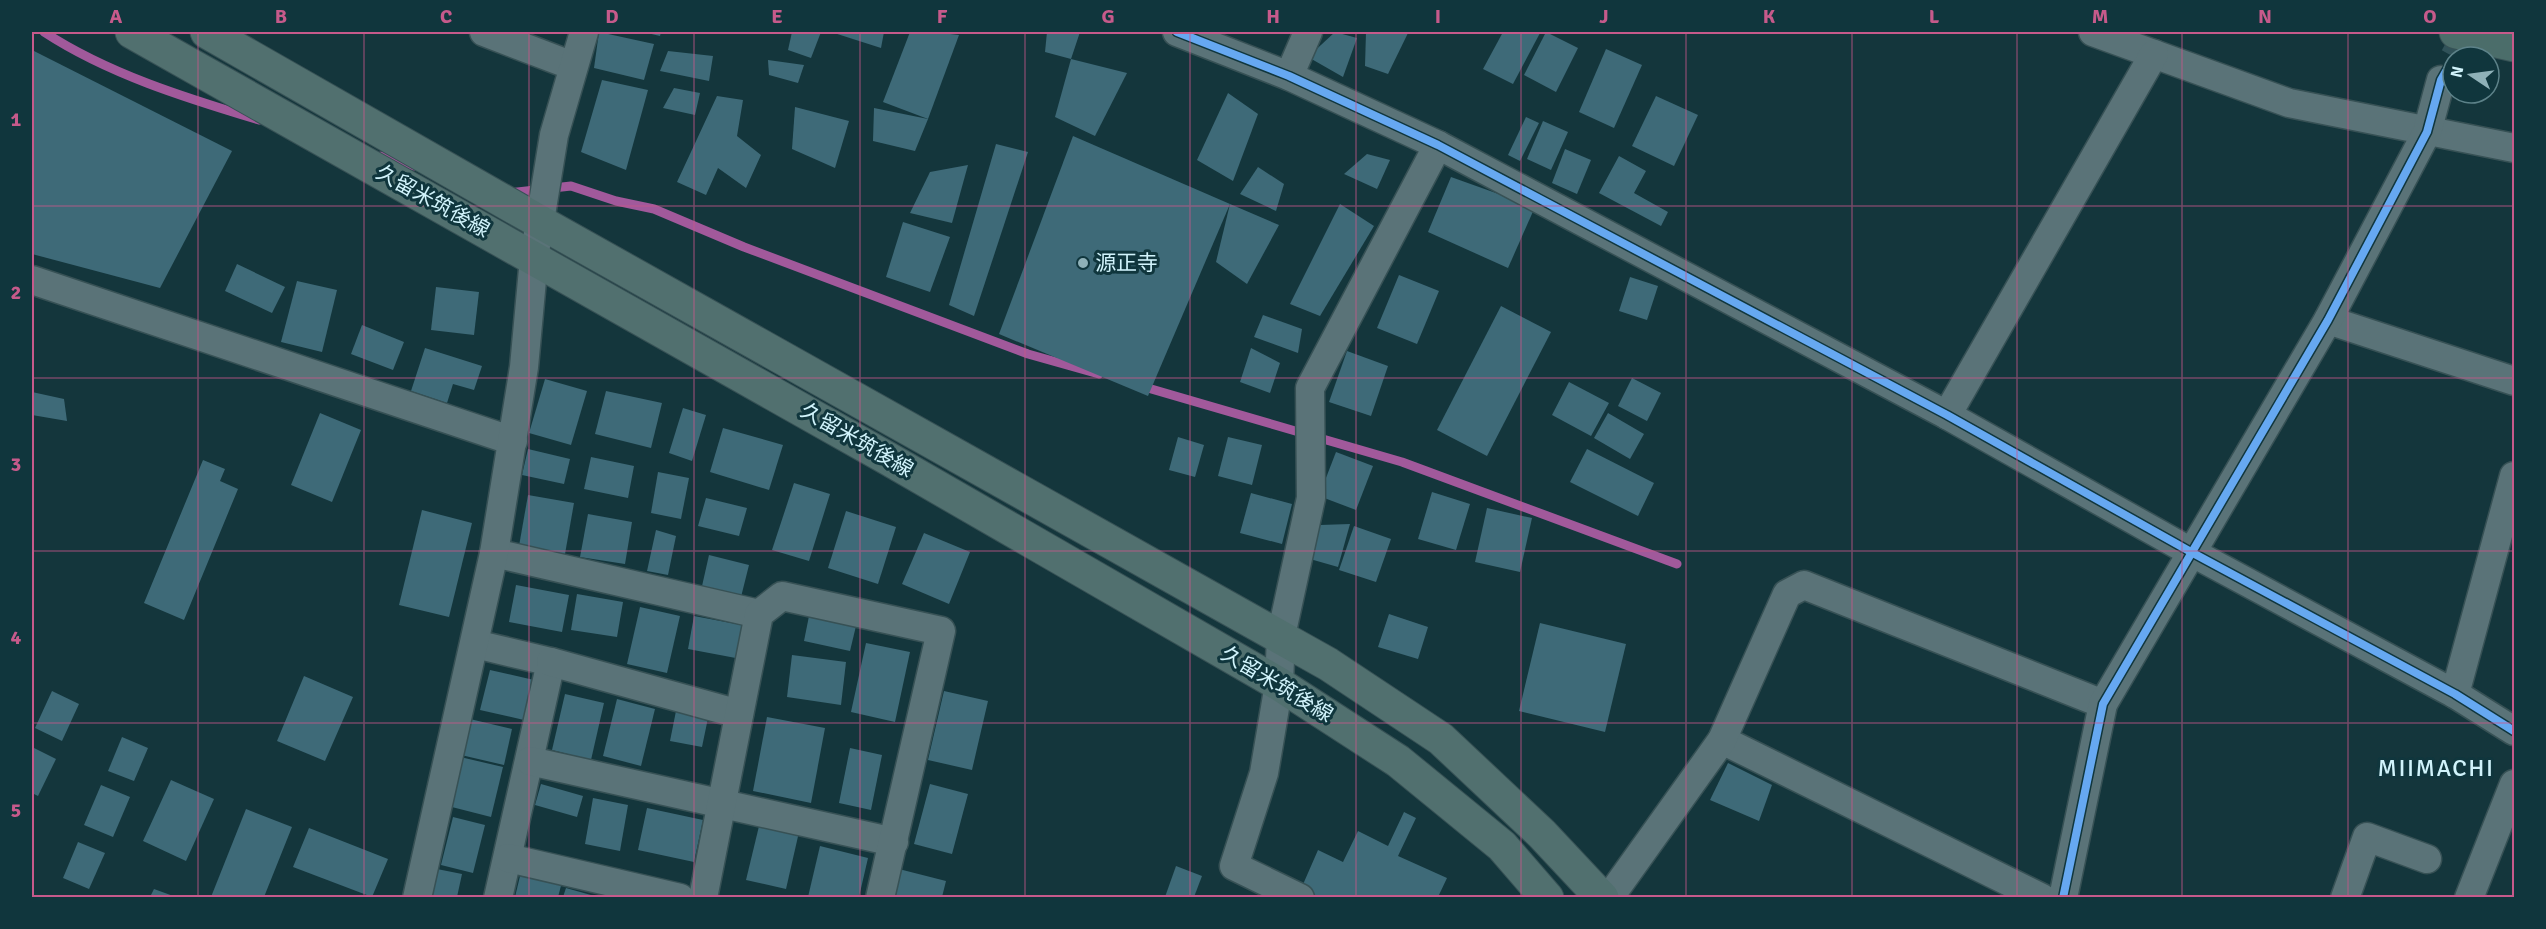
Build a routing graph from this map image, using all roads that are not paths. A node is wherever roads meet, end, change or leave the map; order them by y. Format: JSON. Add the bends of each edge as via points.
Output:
{"nodes":[{"id":1,"x":132,"y":32,"type":"edge"},
{"id":2,"x":207,"y":32,"type":"edge"},
{"id":3,"x":484,"y":32,"type":"edge"},
{"id":4,"x":584,"y":32,"type":"edge"},
{"id":5,"x":1177,"y":32,"type":"edge"},
{"id":6,"x":1308,"y":32,"type":"edge"},
{"id":7,"x":2093,"y":32,"type":"edge"},
{"id":8,"x":2456,"y":32,"type":"edge"},
{"id":9,"x":2514,"y":45,"type":"edge"},
{"id":10,"x":2154,"y":54,"type":"junction"},
{"id":11,"x":573,"y":66,"type":"junction"},
{"id":12,"x":1289,"y":76,"type":"junction"},
{"id":13,"x":2441,"y":80,"type":"dead end"},
{"id":14,"x":2427,"y":132,"type":"junction"},
{"id":15,"x":1438,"y":145,"type":"junction"},
{"id":16,"x":2514,"y":148,"type":"edge"},
{"id":17,"x":540,"y":222,"type":"junction"},
{"id":18,"x":534,"y":258,"type":"junction"},
{"id":19,"x":32,"y":280,"type":"edge"},
{"id":20,"x":2328,"y":320,"type":"junction"},
{"id":21,"x":2514,"y":381,"type":"edge"},
{"id":22,"x":1947,"y":415,"type":"junction"},
{"id":23,"x":513,"y":441,"type":"junction"},
{"id":24,"x":2514,"y":476,"type":"edge"},
{"id":25,"x":2191,"y":552,"type":"junction"},
{"id":26,"x":494,"y":553,"type":"junction"},
{"id":27,"x":759,"y":614,"type":"junction"},
{"id":28,"x":1281,"y":636,"type":"junction"},
{"id":29,"x":474,"y":644,"type":"junction"},
{"id":30,"x":551,"y":662,"type":"junction"},
{"id":31,"x":1280,"y":684,"type":"junction"},
{"id":32,"x":2455,"y":694,"type":"junction"},
{"id":33,"x":2103,"y":704,"type":"junction"},
{"id":34,"x":739,"y":714,"type":"junction"},
{"id":35,"x":2514,"y":731,"type":"edge"},
{"id":36,"x":1722,"y":740,"type":"junction"},
{"id":37,"x":530,"y":761,"type":"junction"},
{"id":38,"x":2514,"y":784,"type":"edge"},
{"id":39,"x":720,"y":803,"type":"junction"},
{"id":40,"x":894,"y":842,"type":"junction"},
{"id":41,"x":508,"y":858,"type":"junction"},
{"id":42,"x":2427,"y":859,"type":"dead end"},
{"id":43,"x":417,"y":897,"type":"edge"},
{"id":44,"x":498,"y":897,"type":"edge"},
{"id":45,"x":680,"y":897,"type":"edge"},
{"id":46,"x":703,"y":897,"type":"edge"},
{"id":47,"x":880,"y":897,"type":"edge"},
{"id":48,"x":1300,"y":897,"type":"edge"},
{"id":49,"x":1547,"y":897,"type":"edge"},
{"id":50,"x":1602,"y":897,"type":"edge"},
{"id":51,"x":1609,"y":897,"type":"edge"},
{"id":52,"x":2042,"y":897,"type":"edge"},
{"id":53,"x":2063,"y":897,"type":"edge"},
{"id":54,"x":2345,"y":897,"type":"edge"},
{"id":55,"x":2469,"y":897,"type":"edge"}],
"edges":[{"from":1,"to":18,"type":"main road","name":"久留米筑後線"},
{"from":2,"to":17,"type":"main road","name":"久留米筑後線"},
{"from":3,"to":11,"type":"street"},
{"from":4,"to":11,"type":"street"},
{"from":5,"to":12,"type":"street"},
{"from":6,"to":12,"type":"street"},
{"from":7,"to":10,"type":"street"},
{"from":8,"to":9,"type":"highway"},
{"from":10,"to":14,"type":"street","via":[[2289,103]]},
{"from":10,"to":22,"type":"street"},
{"from":11,"to":17,"type":"street","via":[[554,135]]},
{"from":12,"to":15,"type":"street"},
{"from":13,"to":14,"type":"street"},
{"from":14,"to":16,"type":"street"},
{"from":14,"to":20,"type":"street"},
{"from":15,"to":22,"type":"street"},
{"from":15,"to":28,"type":"street","via":[[1310,388],[1311,498]]},
{"from":17,"to":18,"type":"street"},
{"from":17,"to":28,"type":"main road","name":"久留米筑後線"},
{"from":18,"to":23,"type":"street"},
{"from":18,"to":31,"type":"main road","name":"久留米筑後線"},
{"from":19,"to":23,"type":"street"},
{"from":20,"to":21,"type":"street"},
{"from":20,"to":25,"type":"street"},
{"from":22,"to":25,"type":"street"},
{"from":23,"to":26,"type":"street"},
{"from":24,"to":32,"type":"street"},
{"from":25,"to":32,"type":"street"},
{"from":25,"to":33,"type":"street"},
{"from":26,"to":27,"type":"street"},
{"from":26,"to":29,"type":"street"},
{"from":27,"to":34,"type":"street"},
{"from":27,"to":40,"type":"street","via":[[782,596],[941,631]]},
{"from":28,"to":31,"type":"street"},
{"from":28,"to":50,"type":"main road","name":"久留米筑後線","via":[[1441,739]]},
{"from":29,"to":30,"type":"street"},
{"from":29,"to":43,"type":"street"},
{"from":30,"to":34,"type":"street"},
{"from":30,"to":37,"type":"street"},
{"from":31,"to":48,"type":"street","via":[[1264,772],[1234,866]]},
{"from":31,"to":49,"type":"main road","name":"久留米筑後線","via":[[1398,761],[1502,846]]},
{"from":32,"to":35,"type":"street"},
{"from":33,"to":36,"type":"street","via":[[1804,585],[1787,594]]},
{"from":33,"to":53,"type":"street"},
{"from":34,"to":39,"type":"street"},
{"from":36,"to":51,"type":"street"},
{"from":36,"to":52,"type":"street"},
{"from":37,"to":39,"type":"street"},
{"from":37,"to":41,"type":"street"},
{"from":38,"to":55,"type":"street"},
{"from":39,"to":40,"type":"street"},
{"from":39,"to":46,"type":"street"},
{"from":40,"to":47,"type":"street"},
{"from":41,"to":44,"type":"street"},
{"from":41,"to":45,"type":"street"},
{"from":42,"to":54,"type":"street","via":[[2367,837]]}]}
